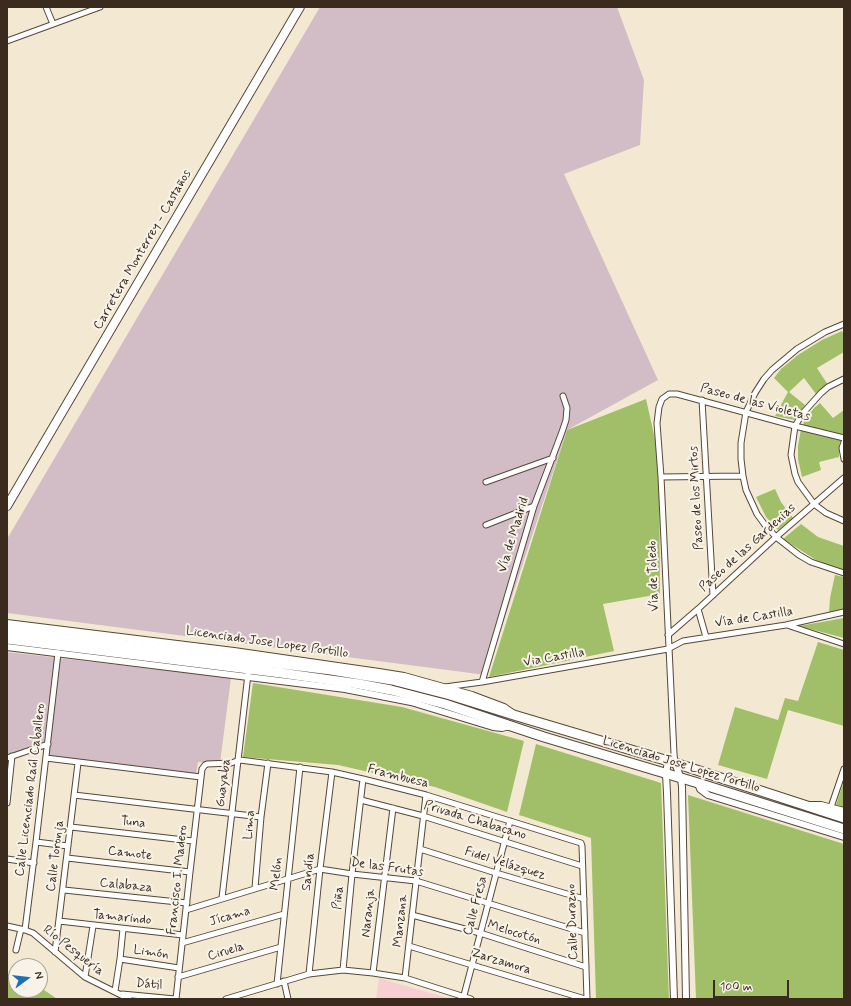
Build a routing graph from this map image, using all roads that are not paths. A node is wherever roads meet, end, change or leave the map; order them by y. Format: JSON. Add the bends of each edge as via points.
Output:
{"nodes":[{"id":1,"x":46,"y":7,"type":"edge"},
{"id":2,"x":100,"y":7,"type":"edge"},
{"id":3,"x":300,"y":7,"type":"edge"},
{"id":4,"x":53,"y":24,"type":"junction"},
{"id":5,"x":7,"y":41,"type":"edge"},
{"id":6,"x":844,"y":324,"type":"edge"},
{"id":7,"x":844,"y":379,"type":"edge"},
{"id":8,"x":563,"y":396,"type":"dead end"},
{"id":9,"x":662,"y":399,"type":"joint"},
{"id":10,"x":702,"y":400,"type":"junction"},
{"id":11,"x":746,"y":412,"type":"junction"},
{"id":12,"x":795,"y":426,"type":"junction"},
{"id":13,"x":844,"y":438,"type":"edge"},
{"id":14,"x":844,"y":442,"type":"edge"},
{"id":15,"x":553,"y":458,"type":"junction"},
{"id":16,"x":844,"y":459,"type":"edge"},
{"id":17,"x":742,"y":476,"type":"junction"},
{"id":18,"x":661,"y":477,"type":"junction"},
{"id":19,"x":707,"y":477,"type":"junction"},
{"id":20,"x":844,"y":478,"type":"edge"},
{"id":21,"x":486,"y":482,"type":"dead end"},
{"id":22,"x":814,"y":504,"type":"junction"},
{"id":23,"x":7,"y":506,"type":"edge"},
{"id":24,"x":534,"y":506,"type":"junction"},
{"id":25,"x":844,"y":521,"type":"edge"},
{"id":26,"x":486,"y":525,"type":"dead end"},
{"id":27,"x":776,"y":537,"type":"junction"},
{"id":28,"x":844,"y":573,"type":"edge"},
{"id":29,"x":713,"y":595,"type":"junction"},
{"id":30,"x":698,"y":609,"type":"junction"},
{"id":31,"x":844,"y":612,"type":"edge"},
{"id":32,"x":7,"y":623,"type":"edge"},
{"id":33,"x":786,"y":625,"type":"junction"},
{"id":34,"x":7,"y":630,"type":"edge"},
{"id":35,"x":668,"y":635,"type":"junction"},
{"id":36,"x":706,"y":637,"type":"junction"},
{"id":37,"x":7,"y":639,"type":"edge"},
{"id":38,"x":844,"y":644,"type":"edge"},
{"id":39,"x":7,"y":647,"type":"edge"},
{"id":40,"x":668,"y":649,"type":"junction"},
{"id":41,"x":58,"y":653,"type":"junction"},
{"id":42,"x":165,"y":655,"type":"junction"},
{"id":43,"x":248,"y":673,"type":"junction"},
{"id":44,"x":482,"y":682,"type":"junction"},
{"id":45,"x":443,"y":687,"type":"junction"},
{"id":46,"x":517,"y":716,"type":"junction"},
{"id":47,"x":48,"y":744,"type":"junction"},
{"id":48,"x":9,"y":757,"type":"edge"},
{"id":49,"x":46,"y":758,"type":"junction"},
{"id":50,"x":672,"y":759,"type":"junction"},
{"id":51,"x":238,"y":760,"type":"junction"},
{"id":52,"x":78,"y":763,"type":"junction"},
{"id":53,"x":268,"y":763,"type":"junction"},
{"id":54,"x":204,"y":765,"type":"joint"},
{"id":55,"x":300,"y":768,"type":"junction"},
{"id":56,"x":844,"y":769,"type":"edge"},
{"id":57,"x":332,"y":772,"type":"junction"},
{"id":58,"x":666,"y":774,"type":"junction"},
{"id":59,"x":201,"y":777,"type":"junction"},
{"id":60,"x":681,"y":779,"type":"junction"},
{"id":61,"x":363,"y":780,"type":"junction"},
{"id":62,"x":698,"y":783,"type":"junction"},
{"id":63,"x":74,"y":795,"type":"junction"},
{"id":64,"x":426,"y":795,"type":"junction"},
{"id":65,"x":361,"y":800,"type":"junction"},
{"id":66,"x":7,"y":803,"type":"edge"},
{"id":67,"x":805,"y":806,"type":"junction"},
{"id":68,"x":393,"y":808,"type":"junction"},
{"id":69,"x":832,"y":808,"type":"junction"},
{"id":70,"x":197,"y":810,"type":"junction"},
{"id":71,"x":844,"y":811,"type":"edge"},
{"id":72,"x":232,"y":814,"type":"junction"},
{"id":73,"x":424,"y":816,"type":"junction"},
{"id":74,"x":261,"y":817,"type":"junction"},
{"id":75,"x":844,"y":818,"type":"edge"},
{"id":76,"x":510,"y":821,"type":"junction"},
{"id":77,"x":71,"y":827,"type":"junction"},
{"id":78,"x":844,"y":829,"type":"edge"},
{"id":79,"x":844,"y":837,"type":"edge"},
{"id":80,"x":193,"y":841,"type":"junction"},
{"id":81,"x":504,"y":841,"type":"junction"},
{"id":82,"x":36,"y":842,"type":"junction"},
{"id":83,"x":581,"y":844,"type":"joint"},
{"id":84,"x":68,"y":846,"type":"junction"},
{"id":85,"x":420,"y":849,"type":"junction"},
{"id":86,"x":67,"y":858,"type":"junction"},
{"id":87,"x":7,"y":859,"type":"edge"},
{"id":88,"x":34,"y":863,"type":"junction"},
{"id":89,"x":582,"y":866,"type":"junction"},
{"id":90,"x":320,"y":869,"type":"junction"},
{"id":91,"x":190,"y":872,"type":"junction"},
{"id":92,"x":496,"y":873,"type":"junction"},
{"id":93,"x":352,"y":874,"type":"junction"},
{"id":94,"x":384,"y":877,"type":"junction"},
{"id":95,"x":288,"y":878,"type":"junction"},
{"id":96,"x":416,"y":881,"type":"junction"},
{"id":97,"x":256,"y":888,"type":"junction"},
{"id":98,"x":64,"y":890,"type":"junction"},
{"id":99,"x":222,"y":898,"type":"junction"},
{"id":100,"x":584,"y":899,"type":"junction"},
{"id":101,"x":187,"y":903,"type":"junction"},
{"id":102,"x":487,"y":903,"type":"junction"},
{"id":103,"x":186,"y":910,"type":"junction"},
{"id":104,"x":284,"y":914,"type":"junction"},
{"id":105,"x":412,"y":915,"type":"junction"},
{"id":106,"x":59,"y":921,"type":"junction"},
{"id":107,"x":7,"y":926,"type":"edge"},
{"id":108,"x":93,"y":926,"type":"junction"},
{"id":109,"x":23,"y":929,"type":"junction"},
{"id":110,"x":123,"y":929,"type":"junction"},
{"id":111,"x":480,"y":933,"type":"junction"},
{"id":112,"x":585,"y":933,"type":"junction"},
{"id":113,"x":183,"y":935,"type":"junction"},
{"id":114,"x":182,"y":943,"type":"junction"},
{"id":115,"x":409,"y":946,"type":"junction"},
{"id":116,"x":281,"y":947,"type":"junction"},
{"id":117,"x":16,"y":950,"type":"dead end"},
{"id":118,"x":55,"y":952,"type":"junction"},
{"id":119,"x":120,"y":959,"type":"junction"},
{"id":120,"x":471,"y":964,"type":"junction"},
{"id":121,"x":586,"y":967,"type":"junction"},
{"id":122,"x":179,"y":968,"type":"junction"},
{"id":123,"x":342,"y":970,"type":"junction"},
{"id":124,"x":373,"y":973,"type":"junction"},
{"id":125,"x":309,"y":974,"type":"junction"},
{"id":126,"x":85,"y":977,"type":"junction"},
{"id":127,"x":178,"y":977,"type":"junction"},
{"id":128,"x":405,"y":978,"type":"junction"},
{"id":129,"x":284,"y":981,"type":"junction"},
{"id":130,"x":277,"y":984,"type":"junction"},
{"id":131,"x":115,"y":991,"type":"junction"},
{"id":132,"x":121,"y":994,"type":"junction"},
{"id":133,"x":463,"y":998,"type":"edge"},
{"id":134,"x":129,"y":999,"type":"edge"},
{"id":135,"x":176,"y":999,"type":"edge"},
{"id":136,"x":226,"y":999,"type":"edge"},
{"id":137,"x":288,"y":999,"type":"edge"},
{"id":138,"x":471,"y":999,"type":"edge"},
{"id":139,"x":586,"y":999,"type":"edge"},
{"id":140,"x":674,"y":999,"type":"edge"},
{"id":141,"x":686,"y":999,"type":"edge"}],
"edges":[{"from":1,"to":4,"type":"street"},
{"from":2,"to":4,"type":"street"},
{"from":3,"to":23,"type":"main road","name":"Carretera Monterrey - Castaños"},
{"from":4,"to":5,"type":"street"},
{"from":6,"to":11,"type":"street","via":[[811,340],[772,370],[755,393]]},
{"from":7,"to":12,"type":"street","via":[[821,393]]},
{"from":8,"to":15,"type":"street","name":"Vía de Madrid","via":[[567,408],[566,420]]},
{"from":9,"to":10,"type":"street","name":"Paseo de las Violetas","via":[[669,394],[677,394]]},
{"from":9,"to":18,"type":"street","name":"Vía de Toledo","via":[[657,423]]},
{"from":10,"to":11,"type":"street","name":"Paseo de las Violetas"},
{"from":10,"to":19,"type":"street","name":"Paseo de los Mirtos"},
{"from":11,"to":12,"type":"street","name":"Paseo de las Violetas"},
{"from":11,"to":17,"type":"street","via":[[740,459]]},
{"from":12,"to":13,"type":"street","name":"Paseo de las Violetas"},
{"from":12,"to":22,"type":"street","via":[[791,450],[793,466],[798,482]]},
{"from":14,"to":16,"type":"street"},
{"from":15,"to":21,"type":"street"},
{"from":15,"to":24,"type":"street","name":"Vía de Madrid"},
{"from":17,"to":19,"type":"street"},
{"from":17,"to":27,"type":"street","via":[[757,514]]},
{"from":18,"to":19,"type":"street"},
{"from":18,"to":35,"type":"street","name":"Vía de Toledo"},
{"from":19,"to":29,"type":"street","name":"Paseo de los Mirtos"},
{"from":20,"to":22,"type":"street","name":"Paseo de las Gardenias"},
{"from":22,"to":25,"type":"street"},
{"from":22,"to":27,"type":"street","name":"Paseo de las Gardenias"},
{"from":24,"to":26,"type":"street"},
{"from":24,"to":44,"type":"street","name":"Vía de Madrid"},
{"from":27,"to":28,"type":"street","via":[[811,562]]},
{"from":27,"to":29,"type":"street","name":"Paseo de las Gardenias"},
{"from":29,"to":30,"type":"street","name":"Paseo de las Gardenias"},
{"from":30,"to":35,"type":"street","name":"Paseo de las Gardenias"},
{"from":30,"to":36,"type":"street"},
{"from":31,"to":33,"type":"street","name":"Vía de Castilla"},
{"from":32,"to":45,"type":"street","name":"Licenciado Jose Lopez Portillo","via":[[332,664],[404,676]]},
{"from":33,"to":36,"type":"street","name":"Vía de Castilla"},
{"from":33,"to":38,"type":"street"},
{"from":34,"to":42,"type":"highway","name":"Licenciado Jose Lopez Portillo"},
{"from":35,"to":40,"type":"street","name":"Vía de Toledo"},
{"from":36,"to":40,"type":"street","name":"Vía de Castilla","via":[[683,641]]},
{"from":37,"to":42,"type":"highway","name":"Licenciado Jose Lopez Portillo"},
{"from":39,"to":41,"type":"street","name":"Licenciado Jose Lopez Portillo"},
{"from":40,"to":44,"type":"street","name":"Via Castilla"},
{"from":40,"to":50,"type":"street","name":"Vía de Toledo"},
{"from":41,"to":43,"type":"street","name":"Licenciado Jose Lopez Portillo"},
{"from":41,"to":47,"type":"street","name":"Calle Licenciado Raúl Caballero"},
{"from":42,"to":43,"type":"highway","name":"Licenciado Jose Lopez Portillo"},
{"from":42,"to":46,"type":"highway","name":"Licenciado Jose Lopez Portillo","via":[[324,669],[392,680]]},
{"from":43,"to":51,"type":"street","name":"Guayaba"},
{"from":43,"to":58,"type":"highway","name":"Licenciado Jose Lopez Portillo","via":[[359,684],[384,689],[445,704]]},
{"from":44,"to":45,"type":"street","name":"Via Castilla"},
{"from":45,"to":46,"type":"street","name":"Licenciado Jose Lopez Portillo","via":[[504,707]]},
{"from":46,"to":50,"type":"highway","name":"Licenciado Jose Lopez Portillo"},
{"from":47,"to":48,"type":"street"},
{"from":47,"to":49,"type":"street","name":"Calle Licenciado Raúl Caballero"},
{"from":48,"to":66,"type":"street"},
{"from":49,"to":52,"type":"street"},
{"from":49,"to":82,"type":"street","name":"Calle Licenciado Raúl Caballero"},
{"from":50,"to":58,"type":"street"},
{"from":50,"to":60,"type":"street"},
{"from":50,"to":67,"type":"highway","name":"Licenciado Jose Lopez Portillo"},
{"from":51,"to":53,"type":"street","name":"Frambuesa"},
{"from":51,"to":54,"type":"street","name":"Frambuesa"},
{"from":51,"to":72,"type":"street","name":"Guayaba"},
{"from":52,"to":59,"type":"street"},
{"from":52,"to":63,"type":"street","name":"Calle Toronja"},
{"from":53,"to":55,"type":"street","name":"Frambuesa"},
{"from":53,"to":74,"type":"street","name":"Lima"},
{"from":54,"to":59,"type":"street","name":"Francisco I. Madero"},
{"from":55,"to":57,"type":"street","name":"Frambuesa"},
{"from":55,"to":95,"type":"street","name":"Melón"},
{"from":56,"to":69,"type":"street"},
{"from":57,"to":61,"type":"street","name":"Frambuesa"},
{"from":57,"to":90,"type":"street","name":"Sandía"},
{"from":58,"to":60,"type":"highway","name":"Licenciado Jose Lopez Portillo"},
{"from":58,"to":140,"type":"street"},
{"from":59,"to":70,"type":"street","name":"Francisco I. Madero"},
{"from":60,"to":62,"type":"highway","name":"Licenciado Jose Lopez Portillo"},
{"from":60,"to":141,"type":"street"},
{"from":61,"to":64,"type":"street","name":"Frambuesa"},
{"from":61,"to":65,"type":"street","name":"Piña"},
{"from":62,"to":78,"type":"highway","name":"Licenciado Jose Lopez Portillo"},
{"from":62,"to":79,"type":"street","via":[[700,789],[708,795]]},
{"from":63,"to":70,"type":"street"},
{"from":63,"to":77,"type":"street","name":"Calle Toronja"},
{"from":64,"to":73,"type":"street","name":"Manzana"},
{"from":64,"to":76,"type":"street","name":"Frambuesa"},
{"from":65,"to":68,"type":"street","name":"Privada Chabacano"},
{"from":65,"to":93,"type":"street","name":"Piña"},
{"from":67,"to":69,"type":"street","via":[[817,804]]},
{"from":67,"to":75,"type":"highway","name":"Licenciado Jose Lopez Portillo"},
{"from":68,"to":73,"type":"street","name":"Privada Chabacano"},
{"from":68,"to":94,"type":"street","name":"Naranja"},
{"from":69,"to":71,"type":"street"},
{"from":70,"to":72,"type":"street"},
{"from":70,"to":80,"type":"street","name":"Francisco I. Madero"},
{"from":72,"to":74,"type":"street"},
{"from":72,"to":99,"type":"street","name":"Guayaba"},
{"from":73,"to":81,"type":"street","name":"Privada Chabacano"},
{"from":73,"to":85,"type":"street","name":"Manzana"},
{"from":74,"to":97,"type":"street","name":"Lima"},
{"from":76,"to":81,"type":"street","name":"Calle Fresa"},
{"from":76,"to":83,"type":"street","name":"Frambuesa"},
{"from":77,"to":80,"type":"street","name":"Tuna"},
{"from":77,"to":84,"type":"street","name":"Calle Toronja"},
{"from":80,"to":91,"type":"street","name":"Francisco I. Madero"},
{"from":81,"to":89,"type":"street","name":"Privada Chabacano"},
{"from":81,"to":92,"type":"street","name":"Calle Fresa"},
{"from":82,"to":84,"type":"street"},
{"from":82,"to":88,"type":"street","name":"Calle Licenciado Raúl Caballero"},
{"from":83,"to":89,"type":"street","name":"Calle Durazno"},
{"from":84,"to":86,"type":"street","name":"Calle Toronja"},
{"from":85,"to":92,"type":"street","name":"Fidel Velázquez"},
{"from":85,"to":96,"type":"street","name":"Manzana"},
{"from":86,"to":91,"type":"street","name":"Camote"},
{"from":86,"to":98,"type":"street","name":"Calle Toronja"},
{"from":87,"to":88,"type":"street"},
{"from":88,"to":109,"type":"street","name":"Calle Licenciado Raúl Caballero"},
{"from":89,"to":100,"type":"street","name":"Calle Durazno"},
{"from":90,"to":93,"type":"street","name":"De las Frutas"},
{"from":90,"to":95,"type":"street","name":"De las Frutas"},
{"from":90,"to":125,"type":"street","name":"Sandía"},
{"from":91,"to":101,"type":"street","name":"Francisco I. Madero"},
{"from":92,"to":100,"type":"street","name":"Fidel Velázquez"},
{"from":92,"to":102,"type":"street","name":"Calle Fresa"},
{"from":93,"to":94,"type":"street","name":"De las Frutas"},
{"from":93,"to":123,"type":"street","name":"Piña"},
{"from":94,"to":96,"type":"street","name":"De las Frutas"},
{"from":94,"to":124,"type":"street","name":"Naranja"},
{"from":95,"to":97,"type":"street","name":"De las Frutas"},
{"from":95,"to":104,"type":"street","name":"Melón"},
{"from":96,"to":102,"type":"street","name":"De las Frutas"},
{"from":96,"to":105,"type":"street","name":"Manzana"},
{"from":97,"to":99,"type":"street","name":"De las Frutas"},
{"from":98,"to":101,"type":"street","name":"Calabaza"},
{"from":98,"to":106,"type":"street","name":"Calle Toronja"},
{"from":99,"to":103,"type":"street","name":"De las Frutas"},
{"from":100,"to":112,"type":"street","name":"Calle Durazno"},
{"from":101,"to":103,"type":"street","name":"Francisco I. Madero"},
{"from":102,"to":111,"type":"street","name":"Calle Fresa"},
{"from":102,"to":112,"type":"street","name":"De las Frutas"},
{"from":103,"to":113,"type":"street","name":"Francisco I. Madero"},
{"from":104,"to":114,"type":"street","name":"Jícama"},
{"from":104,"to":116,"type":"street","name":"Melón"},
{"from":105,"to":111,"type":"street","name":"Melocotón"},
{"from":105,"to":115,"type":"street","name":"Manzana"},
{"from":106,"to":108,"type":"street","name":"Tamarindo"},
{"from":106,"to":118,"type":"street","name":"Calle Toronja"},
{"from":107,"to":109,"type":"street"},
{"from":108,"to":110,"type":"street","name":"Tamarindo"},
{"from":108,"to":126,"type":"street"},
{"from":109,"to":117,"type":"street","name":"Calle Licenciado Raúl Caballero"},
{"from":109,"to":118,"type":"street","name":"Río Pesquería"},
{"from":110,"to":113,"type":"street","name":"Tamarindo"},
{"from":110,"to":119,"type":"street"},
{"from":111,"to":120,"type":"street","name":"Calle Fresa"},
{"from":111,"to":121,"type":"street","name":"Melocotón"},
{"from":112,"to":121,"type":"street","name":"Calle Durazno"},
{"from":113,"to":114,"type":"street","name":"Francisco I. Madero"},
{"from":114,"to":122,"type":"street","name":"Francisco I. Madero"},
{"from":115,"to":120,"type":"street","name":"Zarzamora"},
{"from":115,"to":128,"type":"street","name":"Manzana"},
{"from":116,"to":127,"type":"street","name":"Ciruela"},
{"from":116,"to":130,"type":"street","name":"Melón"},
{"from":118,"to":126,"type":"street","name":"Río Pesquería"},
{"from":119,"to":122,"type":"street","name":"Limón"},
{"from":119,"to":131,"type":"street"},
{"from":120,"to":133,"type":"street","name":"Calle Fresa"},
{"from":120,"to":139,"type":"street","name":"Zarzamora"},
{"from":121,"to":139,"type":"street","name":"Calle Durazno"},
{"from":122,"to":127,"type":"street","name":"Francisco I. Madero"},
{"from":123,"to":124,"type":"street"},
{"from":123,"to":125,"type":"street"},
{"from":124,"to":128,"type":"street"},
{"from":125,"to":129,"type":"street"},
{"from":126,"to":131,"type":"street","name":"Río Pesquería"},
{"from":127,"to":135,"type":"street","name":"Francisco I. Madero"},
{"from":128,"to":133,"type":"street"},
{"from":129,"to":130,"type":"street"},
{"from":129,"to":137,"type":"street"},
{"from":130,"to":136,"type":"street"},
{"from":131,"to":132,"type":"street","name":"Río Pesquería"},
{"from":132,"to":134,"type":"street","name":"Río Pesquería"},
{"from":132,"to":135,"type":"street","name":"Dátil"},
{"from":133,"to":138,"type":"street"}]}
